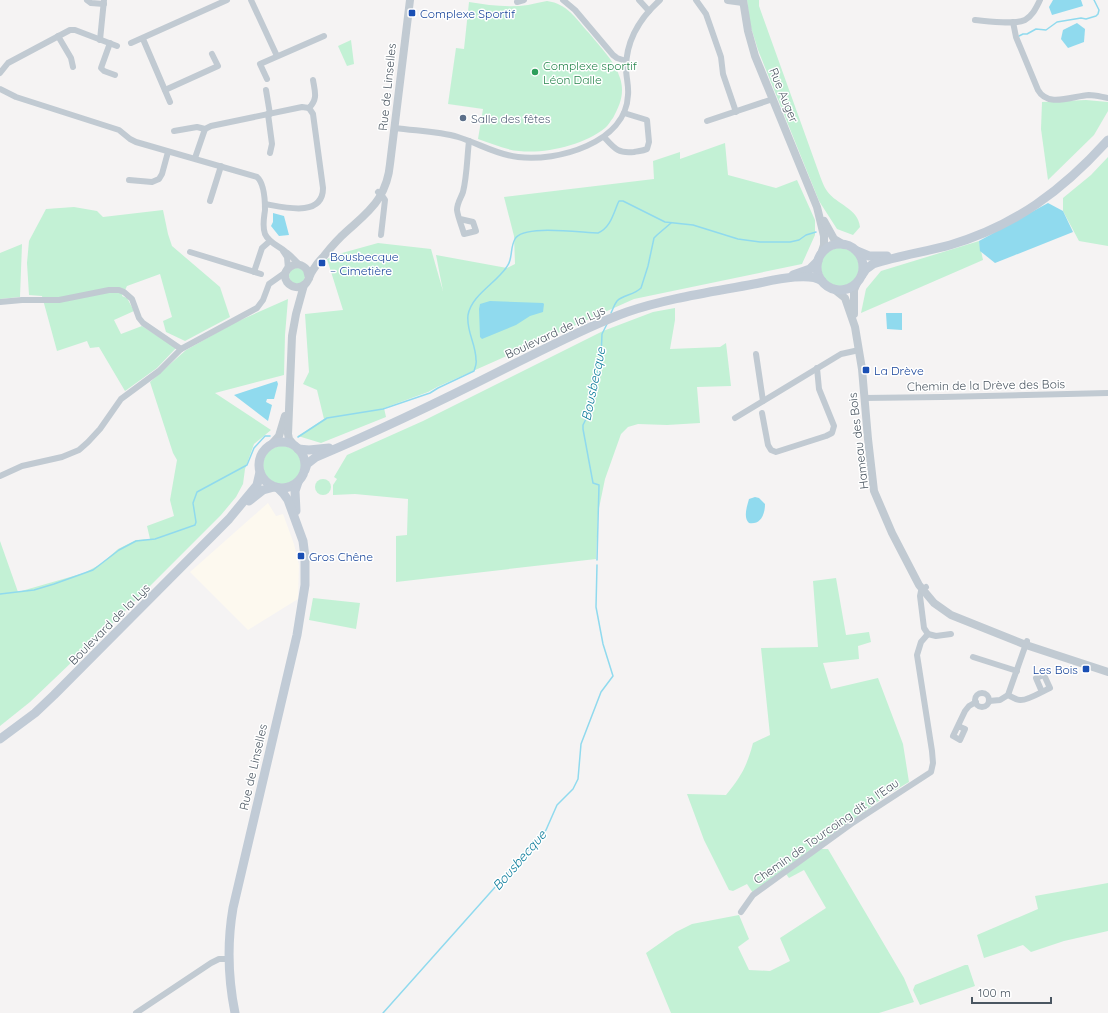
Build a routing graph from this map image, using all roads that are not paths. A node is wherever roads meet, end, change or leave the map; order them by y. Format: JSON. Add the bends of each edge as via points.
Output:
{"nodes":[{"id":1,"x":87,"y":0,"type":"edge"},
{"id":2,"x":227,"y":0,"type":"edge"},
{"id":3,"x":251,"y":0,"type":"edge"},
{"id":4,"x":410,"y":0,"type":"edge"},
{"id":5,"x":524,"y":0,"type":"edge"},
{"id":6,"x":563,"y":0,"type":"edge"},
{"id":7,"x":639,"y":0,"type":"edge"},
{"id":8,"x":660,"y":0,"type":"edge"},
{"id":9,"x":696,"y":0,"type":"edge"},
{"id":10,"x":728,"y":0,"type":"edge"},
{"id":11,"x":1040,"y":0,"type":"edge"},
{"id":12,"x":743,"y":1,"type":"edge"},
{"id":13,"x":104,"y":2,"type":"edge"},
{"id":14,"x":517,"y":2,"type":"dead end"},
{"id":15,"x":649,"y":11,"type":"junction"},
{"id":16,"x":975,"y":20,"type":"dead end"},
{"id":17,"x":1013,"y":22,"type":"junction"},
{"id":18,"x":58,"y":36,"type":"junction"},
{"id":19,"x":324,"y":36,"type":"dead end"},
{"id":20,"x":143,"y":39,"type":"junction"},
{"id":21,"x":100,"y":40,"type":"junction"},
{"id":22,"x":110,"y":43,"type":"junction"},
{"id":23,"x":131,"y":44,"type":"dead end"},
{"id":24,"x":117,"y":46,"type":"dead end"},
{"id":25,"x":212,"y":54,"type":"dead end"},
{"id":26,"x":278,"y":56,"type":"junction"},
{"id":27,"x":626,"y":61,"type":"junction"},
{"id":28,"x":73,"y":67,"type":"dead end"},
{"id":29,"x":0,"y":73,"type":"edge"},
{"id":30,"x":115,"y":75,"type":"dead end"},
{"id":31,"x":267,"y":79,"type":"dead end"},
{"id":32,"x":313,"y":80,"type":"dead end"},
{"id":33,"x":0,"y":89,"type":"edge"},
{"id":34,"x":165,"y":90,"type":"junction"},
{"id":35,"x":266,"y":90,"type":"dead end"},
{"id":36,"x":1108,"y":98,"type":"edge"},
{"id":37,"x":773,"y":100,"type":"junction"},
{"id":38,"x":170,"y":102,"type":"dead end"},
{"id":39,"x":310,"y":108,"type":"junction"},
{"id":40,"x":736,"y":112,"type":"junction"},
{"id":41,"x":624,"y":113,"type":"junction"},
{"id":42,"x":269,"y":114,"type":"junction"},
{"id":43,"x":707,"y":121,"type":"dead end"},
{"id":44,"x":395,"y":128,"type":"junction"},
{"id":45,"x":205,"y":129,"type":"junction"},
{"id":46,"x":174,"y":131,"type":"dead end"},
{"id":47,"x":604,"y":137,"type":"junction"},
{"id":48,"x":469,"y":141,"type":"junction"},
{"id":49,"x":1108,"y":141,"type":"edge"},
{"id":50,"x":168,"y":152,"type":"junction"},
{"id":51,"x":270,"y":153,"type":"dead end"},
{"id":52,"x":195,"y":158,"type":"junction"},
{"id":53,"x":221,"y":166,"type":"junction"},
{"id":54,"x":130,"y":180,"type":"dead end"},
{"id":55,"x":379,"y":193,"type":"junction"},
{"id":56,"x":210,"y":201,"type":"dead end"},
{"id":57,"x":265,"y":204,"type":"junction"},
{"id":58,"x":817,"y":208,"type":"junction"},
{"id":59,"x":460,"y":219,"type":"dead end"},
{"id":60,"x":381,"y":235,"type":"dead end"},
{"id":61,"x":270,"y":240,"type":"junction"},
{"id":62,"x":844,"y":245,"type":"junction"},
{"id":63,"x":280,"y":248,"type":"junction"},
{"id":64,"x":856,"y":251,"type":"junction"},
{"id":65,"x":190,"y":252,"type":"dead end"},
{"id":66,"x":914,"y":253,"type":"junction"},
{"id":67,"x":820,"y":258,"type":"junction"},
{"id":68,"x":301,"y":265,"type":"junction"},
{"id":69,"x":287,"y":270,"type":"junction"},
{"id":70,"x":860,"y":279,"type":"junction"},
{"id":71,"x":774,"y":280,"type":"junction"},
{"id":72,"x":272,"y":281,"type":"junction"},
{"id":73,"x":822,"y":281,"type":"junction"},
{"id":74,"x":306,"y":282,"type":"junction"},
{"id":75,"x":290,"y":285,"type":"junction"},
{"id":76,"x":835,"y":290,"type":"junction"},
{"id":77,"x":0,"y":302,"type":"edge"},
{"id":78,"x":296,"y":314,"type":"junction"},
{"id":79,"x":855,"y":327,"type":"junction"},
{"id":80,"x":181,"y":349,"type":"junction"},
{"id":81,"x":859,"y":350,"type":"junction"},
{"id":82,"x":756,"y":354,"type":"dead end"},
{"id":83,"x":817,"y":368,"type":"junction"},
{"id":84,"x":1108,"y":393,"type":"edge"},
{"id":85,"x":864,"y":398,"type":"junction"},
{"id":86,"x":289,"y":400,"type":"junction"},
{"id":87,"x":763,"y":401,"type":"junction"},
{"id":88,"x":762,"y":413,"type":"dead end"},
{"id":89,"x":735,"y":418,"type":"dead end"},
{"id":90,"x":357,"y":439,"type":"junction"},
{"id":91,"x":271,"y":444,"type":"junction"},
{"id":92,"x":296,"y":447,"type":"junction"},
{"id":93,"x":305,"y":470,"type":"junction"},
{"id":94,"x":260,"y":472,"type":"junction"},
{"id":95,"x":0,"y":476,"type":"edge"},
{"id":96,"x":298,"y":482,"type":"junction"},
{"id":97,"x":276,"y":487,"type":"junction"},
{"id":98,"x":229,"y":519,"type":"junction"},
{"id":99,"x":299,"y":528,"type":"junction"},
{"id":100,"x":925,"y":588,"type":"junction"},
{"id":101,"x":928,"y":634,"type":"junction"},
{"id":102,"x":951,"y":634,"type":"dead end"},
{"id":103,"x":1026,"y":643,"type":"junction"},
{"id":104,"x":973,"y":657,"type":"dead end"},
{"id":105,"x":1017,"y":671,"type":"junction"},
{"id":106,"x":1108,"y":672,"type":"edge"},
{"id":107,"x":1042,"y":692,"type":"dead end"},
{"id":108,"x":1008,"y":695,"type":"junction"},
{"id":109,"x":989,"y":701,"type":"junction"},
{"id":110,"x":976,"y":702,"type":"junction"},
{"id":111,"x":958,"y":726,"type":"dead end"},
{"id":112,"x":0,"y":739,"type":"edge"},
{"id":113,"x":741,"y":912,"type":"dead end"},
{"id":114,"x":229,"y":959,"type":"junction"},
{"id":115,"x":136,"y":1013,"type":"edge"},
{"id":116,"x":235,"y":1013,"type":"edge"}],
"edges":[{"from":1,"to":13,"type":"street","via":[[91,3]]},
{"from":2,"to":20,"type":"street"},
{"from":3,"to":26,"type":"street"},
{"from":4,"to":44,"type":"street","name":"Rue de Linselles"},
{"from":5,"to":14,"type":"street"},
{"from":6,"to":27,"type":"street","via":[[575,10],[613,55]]},
{"from":7,"to":15,"type":"street"},
{"from":8,"to":15,"type":"street"},
{"from":9,"to":40,"type":"street","via":[[706,14]]},
{"from":10,"to":12,"type":"street","name":"Rue Auger"},
{"from":11,"to":17,"type":"street","via":[[1024,21]]},
{"from":12,"to":37,"type":"street","name":"Rue Auger","via":[[750,40]]},
{"from":13,"to":21,"type":"street"},
{"from":15,"to":27,"type":"street","via":[[633,34]]},
{"from":16,"to":17,"type":"street"},
{"from":17,"to":36,"type":"street","via":[[1018,43],[1043,96],[1053,99],[1089,95]]},
{"from":18,"to":21,"type":"street","via":[[72,30]]},
{"from":18,"to":28,"type":"street","via":[[71,58]]},
{"from":18,"to":29,"type":"street","via":[[8,63]]},
{"from":19,"to":26,"type":"street"},
{"from":20,"to":23,"type":"street"},
{"from":20,"to":34,"type":"street"},
{"from":21,"to":22,"type":"street"},
{"from":22,"to":24,"type":"street"},
{"from":22,"to":30,"type":"street","via":[[101,68]]},
{"from":25,"to":34,"type":"street","via":[[218,66]]},
{"from":26,"to":31,"type":"street","via":[[260,64]]},
{"from":27,"to":41,"type":"street","via":[[628,95]]},
{"from":32,"to":39,"type":"street","via":[[316,98]]},
{"from":33,"to":50,"type":"street","via":[[16,97],[119,130],[132,140]]},
{"from":34,"to":38,"type":"street"},
{"from":35,"to":42,"type":"street"},
{"from":37,"to":40,"type":"street"},
{"from":37,"to":58,"type":"street","name":"Rue Auger"},
{"from":39,"to":42,"type":"street","via":[[303,107]]},
{"from":39,"to":57,"type":"street","via":[[323,188],[321,198],[313,206],[303,208]]},
{"from":40,"to":43,"type":"street"},
{"from":41,"to":47,"type":"street"},
{"from":41,"to":47,"type":"street","via":[[646,120],[649,142],[647,148],[643,151],[622,152],[615,149]]},
{"from":42,"to":45,"type":"street"},
{"from":42,"to":51,"type":"street","via":[[272,144]]},
{"from":44,"to":48,"type":"street","via":[[443,134]]},
{"from":44,"to":55,"type":"street","name":"Rue de Linselles","via":[[388,176]]},
{"from":45,"to":46,"type":"street","via":[[197,127]]},
{"from":45,"to":52,"type":"street"},
{"from":47,"to":48,"type":"street","via":[[564,153],[538,158],[508,155]]},
{"from":48,"to":59,"type":"street","via":[[463,191],[457,205]]},
{"from":49,"to":66,"type":"main road","via":[[1072,177],[1022,214],[950,245]]},
{"from":50,"to":52,"type":"street"},
{"from":50,"to":54,"type":"street","via":[[159,179],[152,182]]},
{"from":52,"to":53,"type":"street"},
{"from":53,"to":56,"type":"street"},
{"from":53,"to":57,"type":"street","via":[[258,178],[262,184]]},
{"from":55,"to":60,"type":"street","via":[[385,200]]},
{"from":55,"to":68,"type":"street","name":"Rue de Linselles","via":[[339,232],[318,258]]},
{"from":55,"to":74,"type":"street","name":"Rue de Linselles","via":[[368,212],[332,246]]},
{"from":57,"to":61,"type":"street","via":[[263,224]]},
{"from":58,"to":62,"type":"street","name":"Rue Auger","via":[[832,236]]},
{"from":58,"to":67,"type":"street","name":"Rue Auger","via":[[824,236]]},
{"from":61,"to":63,"type":"street"},
{"from":61,"to":65,"type":"street","via":[[262,248],[258,273]]},
{"from":62,"to":64,"type":"main road"},
{"from":62,"to":67,"type":"main road","via":[[830,247]]},
{"from":63,"to":68,"type":"street"},
{"from":63,"to":69,"type":"street","via":[[287,257]]},
{"from":64,"to":66,"type":"main road","via":[[873,257]]},
{"from":64,"to":70,"type":"main road","via":[[863,264]]},
{"from":66,"to":70,"type":"main road","via":[[873,264],[866,269]]},
{"from":67,"to":71,"type":"main road","name":"Boulevard de la Lys","via":[[814,267]]},
{"from":67,"to":73,"type":"main road","via":[[818,272]]},
{"from":68,"to":69,"type":"street","via":[[293,265]]},
{"from":68,"to":74,"type":"street","via":[[308,271]]},
{"from":69,"to":72,"type":"street","via":[[281,277]]},
{"from":69,"to":75,"type":"street","via":[[286,279]]},
{"from":70,"to":76,"type":"main road","via":[[846,290]]},
{"from":70,"to":79,"type":"street","name":"Hameau des Bois","via":[[854,295]]},
{"from":71,"to":73,"type":"main road","name":"Boulevard de la Lys","via":[[809,277]]},
{"from":71,"to":90,"type":"main road","name":"Boulevard de la Lys","via":[[658,303],[614,317]]},
{"from":72,"to":75,"type":"street","via":[[278,280]]},
{"from":72,"to":80,"type":"street","via":[[258,308]]},
{"from":73,"to":76,"type":"main road"},
{"from":74,"to":75,"type":"street","via":[[298,287]]},
{"from":74,"to":78,"type":"street","name":"Rue de Linselles"},
{"from":75,"to":78,"type":"street","name":"Rue de Linselles"},
{"from":76,"to":79,"type":"street","name":"Hameau des Bois","via":[[845,298]]},
{"from":77,"to":80,"type":"street","via":[[59,300],[109,290],[121,291],[132,299],[141,321]]},
{"from":78,"to":86,"type":"street","name":"Rue de Linselles","via":[[291,347]]},
{"from":79,"to":81,"type":"street","name":"Hameau des Bois"},
{"from":80,"to":95,"type":"street","via":[[159,371],[121,399],[100,429],[82,447],[71,454],[22,466]]},
{"from":81,"to":83,"type":"street","via":[[843,353]]},
{"from":81,"to":85,"type":"street","name":"Hameau des Bois"},
{"from":82,"to":87,"type":"street"},
{"from":83,"to":87,"type":"street"},
{"from":83,"to":88,"type":"street","via":[[819,389],[834,426],[832,433],[776,452],[770,450],[768,445]]},
{"from":84,"to":85,"type":"street","name":"Chemin de la Drève des Bois"},
{"from":85,"to":100,"type":"street","name":"Hameau des Bois","via":[[873,487],[892,532],[912,570]]},
{"from":86,"to":91,"type":"street","name":"Rue de Linselles","via":[[279,436]]},
{"from":86,"to":92,"type":"street","name":"Rue de Linselles","via":[[288,434]]},
{"from":87,"to":89,"type":"street"},
{"from":90,"to":92,"type":"main road","name":"Boulevard de la Lys","via":[[324,449],[307,450]]},
{"from":90,"to":93,"type":"main road","name":"Boulevard de la Lys","via":[[314,458]]},
{"from":91,"to":92,"type":"main road","via":[[283,442]]},
{"from":91,"to":94,"type":"main road","via":[[261,455]]},
{"from":92,"to":93,"type":"main road","via":[[304,458]]},
{"from":93,"to":96,"type":"main road"},
{"from":94,"to":97,"type":"main road","via":[[265,481]]},
{"from":94,"to":98,"type":"main road","name":"Boulevard de la Lys","via":[[257,485]]},
{"from":96,"to":97,"type":"main road","via":[[289,487]]},
{"from":96,"to":99,"type":"main road","name":"Rue de Linselles","via":[[294,496]]},
{"from":97,"to":98,"type":"main road","name":"Boulevard de la Lys","via":[[258,494]]},
{"from":97,"to":99,"type":"main road","name":"Rue de Linselles","via":[[287,498]]},
{"from":98,"to":112,"type":"main road","name":"Boulevard de la Lys","via":[[54,695]]},
{"from":99,"to":114,"type":"main road","name":"Rue de Linselles","via":[[306,557],[302,608],[236,891],[230,929]]},
{"from":100,"to":101,"type":"street","via":[[920,594],[920,599],[924,628]]},
{"from":100,"to":103,"type":"street","name":"Hameau des Bois","via":[[942,608],[963,620]]},
{"from":101,"to":102,"type":"street"},
{"from":101,"to":113,"type":"street","name":"Chemin de Tourcoing dit à l'Eau","via":[[921,642],[917,655],[932,751],[931,772],[851,824],[753,895]]},
{"from":103,"to":105,"type":"street"},
{"from":103,"to":106,"type":"street","name":"Hameau des Bois"},
{"from":104,"to":105,"type":"street"},
{"from":105,"to":108,"type":"street"},
{"from":107,"to":108,"type":"street","via":[[1024,700],[1017,700]]},
{"from":108,"to":109,"type":"street","via":[[1000,700]]},
{"from":109,"to":110,"type":"street","via":[[983,707]]},
{"from":109,"to":110,"type":"street","via":[[988,696],[982,694],[976,696]]},
{"from":110,"to":111,"type":"street","via":[[966,708]]},
{"from":114,"to":115,"type":"street","via":[[219,959],[211,963]]},
{"from":114,"to":116,"type":"main road","name":"Rue de Linselles"}]}
